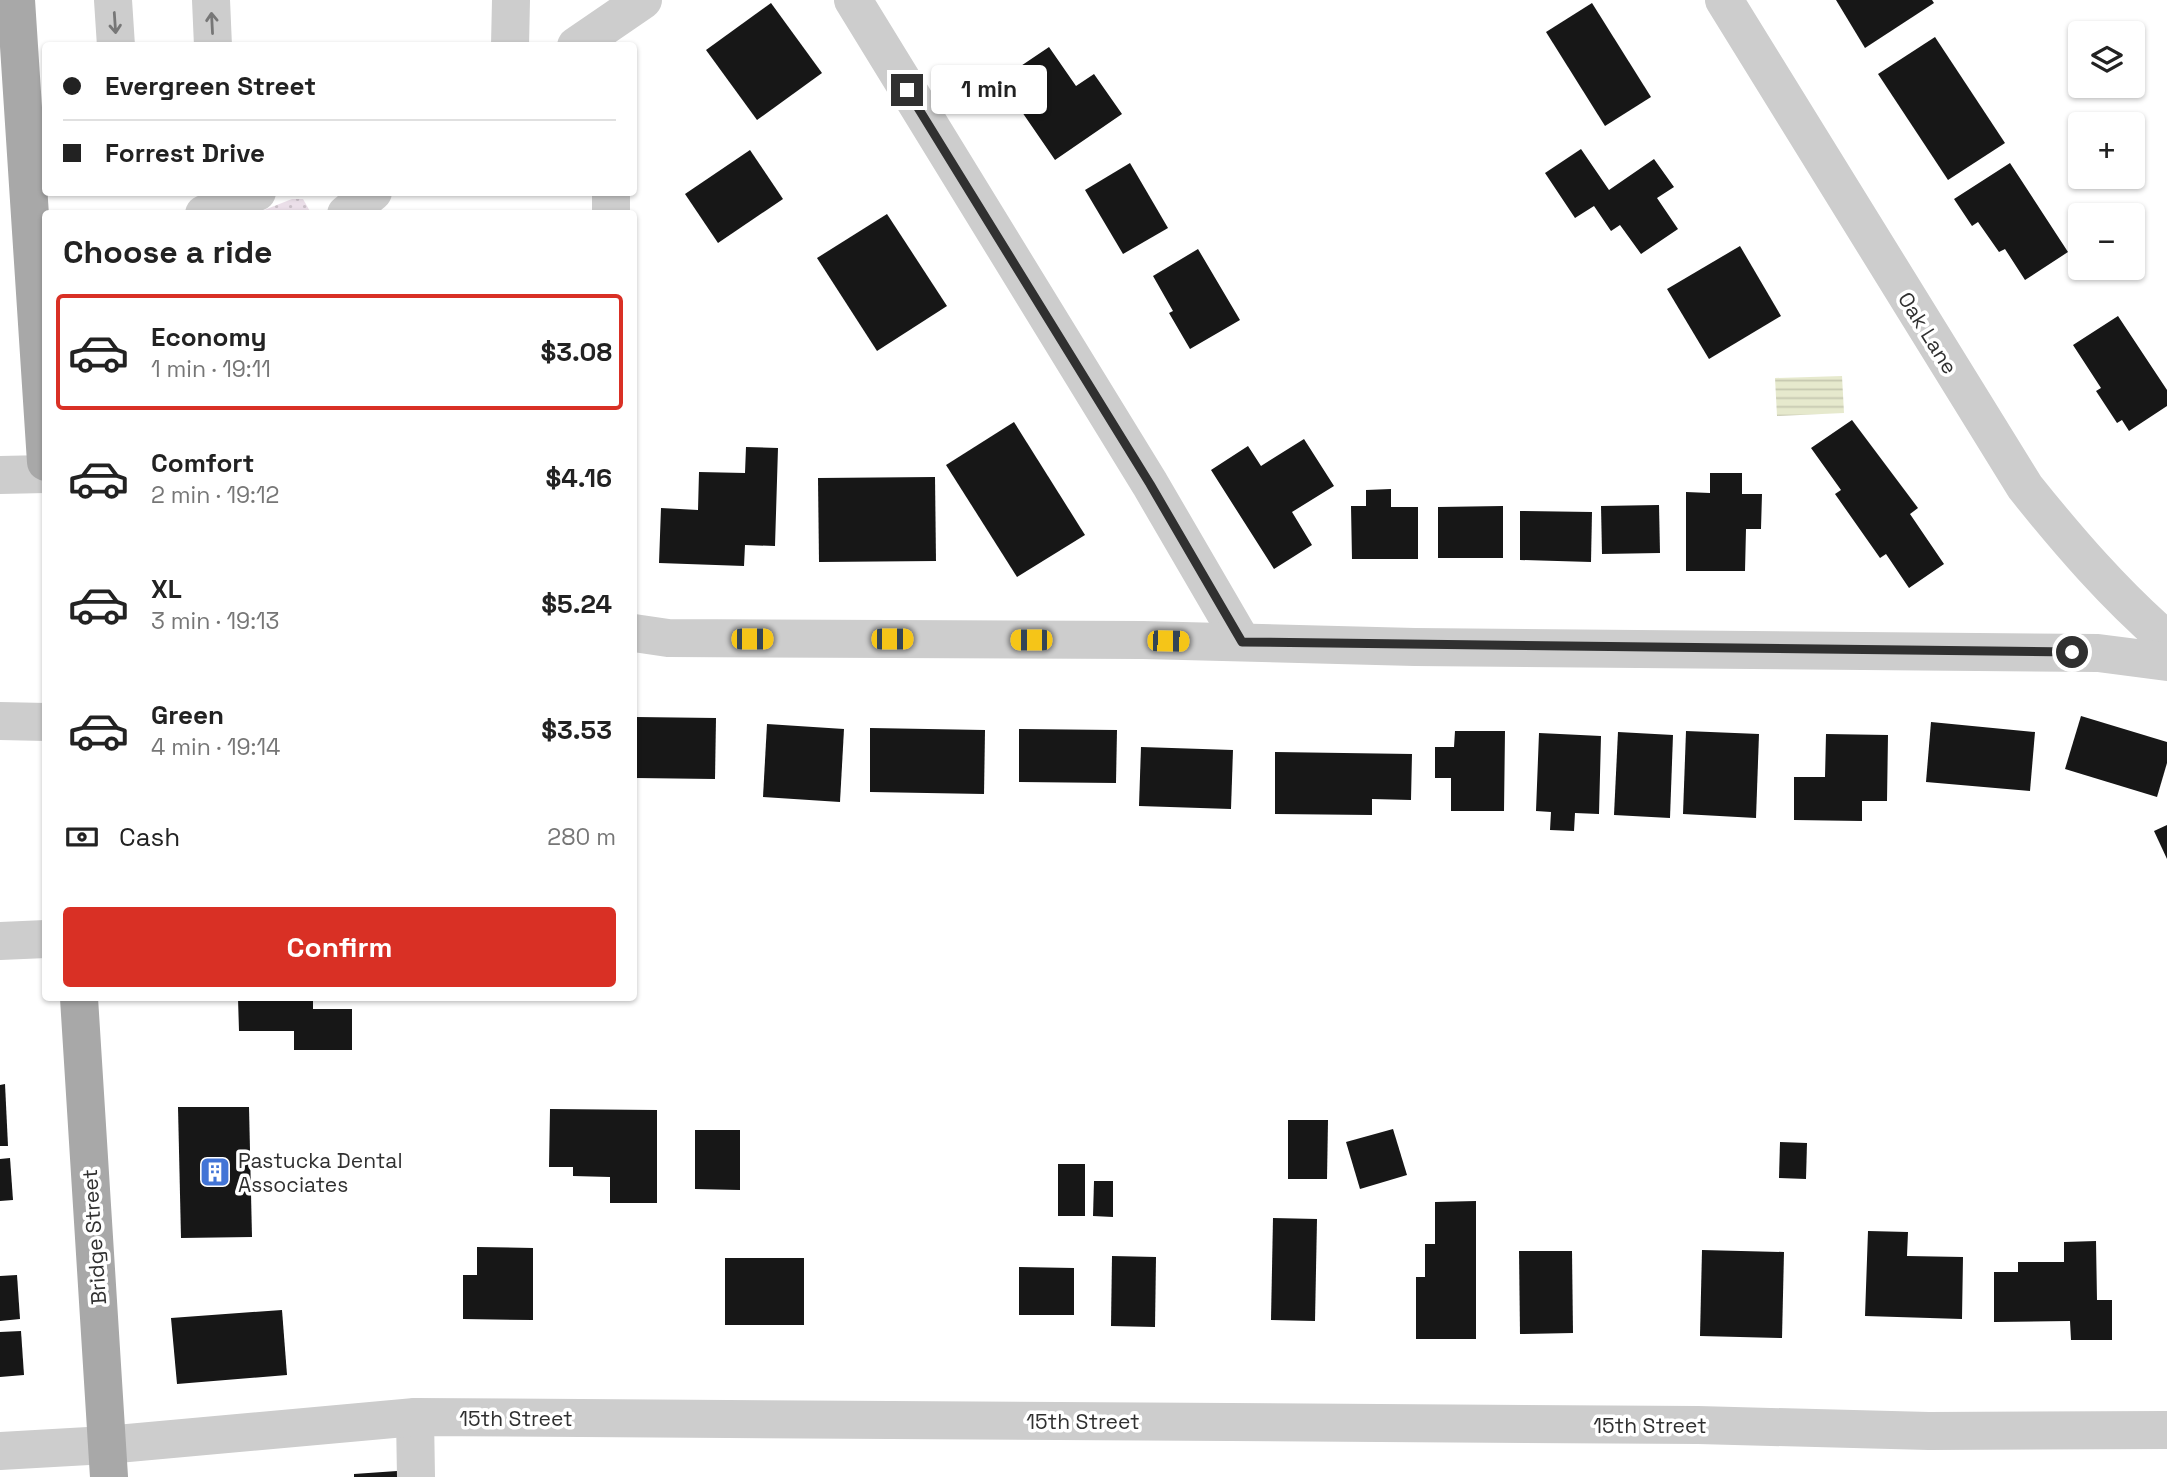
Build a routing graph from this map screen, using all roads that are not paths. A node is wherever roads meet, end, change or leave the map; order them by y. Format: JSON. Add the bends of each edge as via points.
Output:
{"nodes":[{"id":1,"x":16,"y":0,"type":"edge"},
{"id":2,"x":113,"y":0,"type":"edge"},
{"id":3,"x":211,"y":0,"type":"edge"},
{"id":4,"x":511,"y":0,"type":"edge"},
{"id":5,"x":853,"y":0,"type":"edge"},
{"id":6,"x":1724,"y":0,"type":"edge"},
{"id":7,"x":623,"y":23,"type":"edge"},
{"id":8,"x":116,"y":42,"type":"edge"},
{"id":9,"x":214,"y":42,"type":"edge"},
{"id":10,"x":510,"y":42,"type":"edge"},
{"id":11,"x":584,"y":42,"type":"edge"},
{"id":12,"x":368,"y":196,"type":"edge"},
{"id":13,"x":351,"y":210,"type":"edge"},
{"id":14,"x":39,"y":252,"type":"edge"},
{"id":15,"x":42,"y":364,"type":"edge"},
{"id":16,"x":42,"y":474,"type":"edge"},
{"id":17,"x":0,"y":475,"type":"edge"},
{"id":18,"x":637,"y":633,"type":"edge"},
{"id":19,"x":2167,"y":640,"type":"edge"},
{"id":20,"x":1242,"y":642,"type":"junction"},
{"id":21,"x":2167,"y":662,"type":"edge"},
{"id":22,"x":0,"y":721,"type":"edge"},
{"id":23,"x":42,"y":722,"type":"edge"},
{"id":24,"x":42,"y":939,"type":"edge"},
{"id":25,"x":0,"y":941,"type":"edge"},
{"id":26,"x":79,"y":1001,"type":"edge"},
{"id":27,"x":415,"y":1418,"type":"junction"},
{"id":28,"x":2167,"y":1430,"type":"edge"},
{"id":29,"x":0,"y":1451,"type":"edge"},
{"id":30,"x":107,"y":1461,"type":"edge"},
{"id":31,"x":416,"y":1477,"type":"edge"}],
"edges":[{"from":1,"to":14,"type":"main road"},
{"from":2,"to":8,"type":"street","one_way":true},
{"from":9,"to":3,"type":"street","one_way":true},
{"from":4,"to":10,"type":"street"},
{"from":5,"to":20,"type":"street"},
{"from":6,"to":19,"type":"street","name":"Oak Lane","via":[[2025,487],[2085,561]]},
{"from":7,"to":11,"type":"street"},
{"from":12,"to":13,"type":"street"},
{"from":14,"to":15,"type":"main road"},
{"from":16,"to":17,"type":"street"},
{"from":18,"to":20,"type":"street","via":[[668,638]]},
{"from":20,"to":21,"type":"street","via":[[2098,653]]},
{"from":22,"to":23,"type":"street"},
{"from":24,"to":25,"type":"street"},
{"from":26,"to":30,"type":"main road","name":"Bridge Street"},
{"from":27,"to":28,"type":"street","name":"15th Street","via":[[1698,1425],[1929,1432]]},
{"from":27,"to":30,"type":"street","name":"15th Street"},
{"from":27,"to":31,"type":"street"},
{"from":29,"to":30,"type":"street","name":"15th Street"}]}
